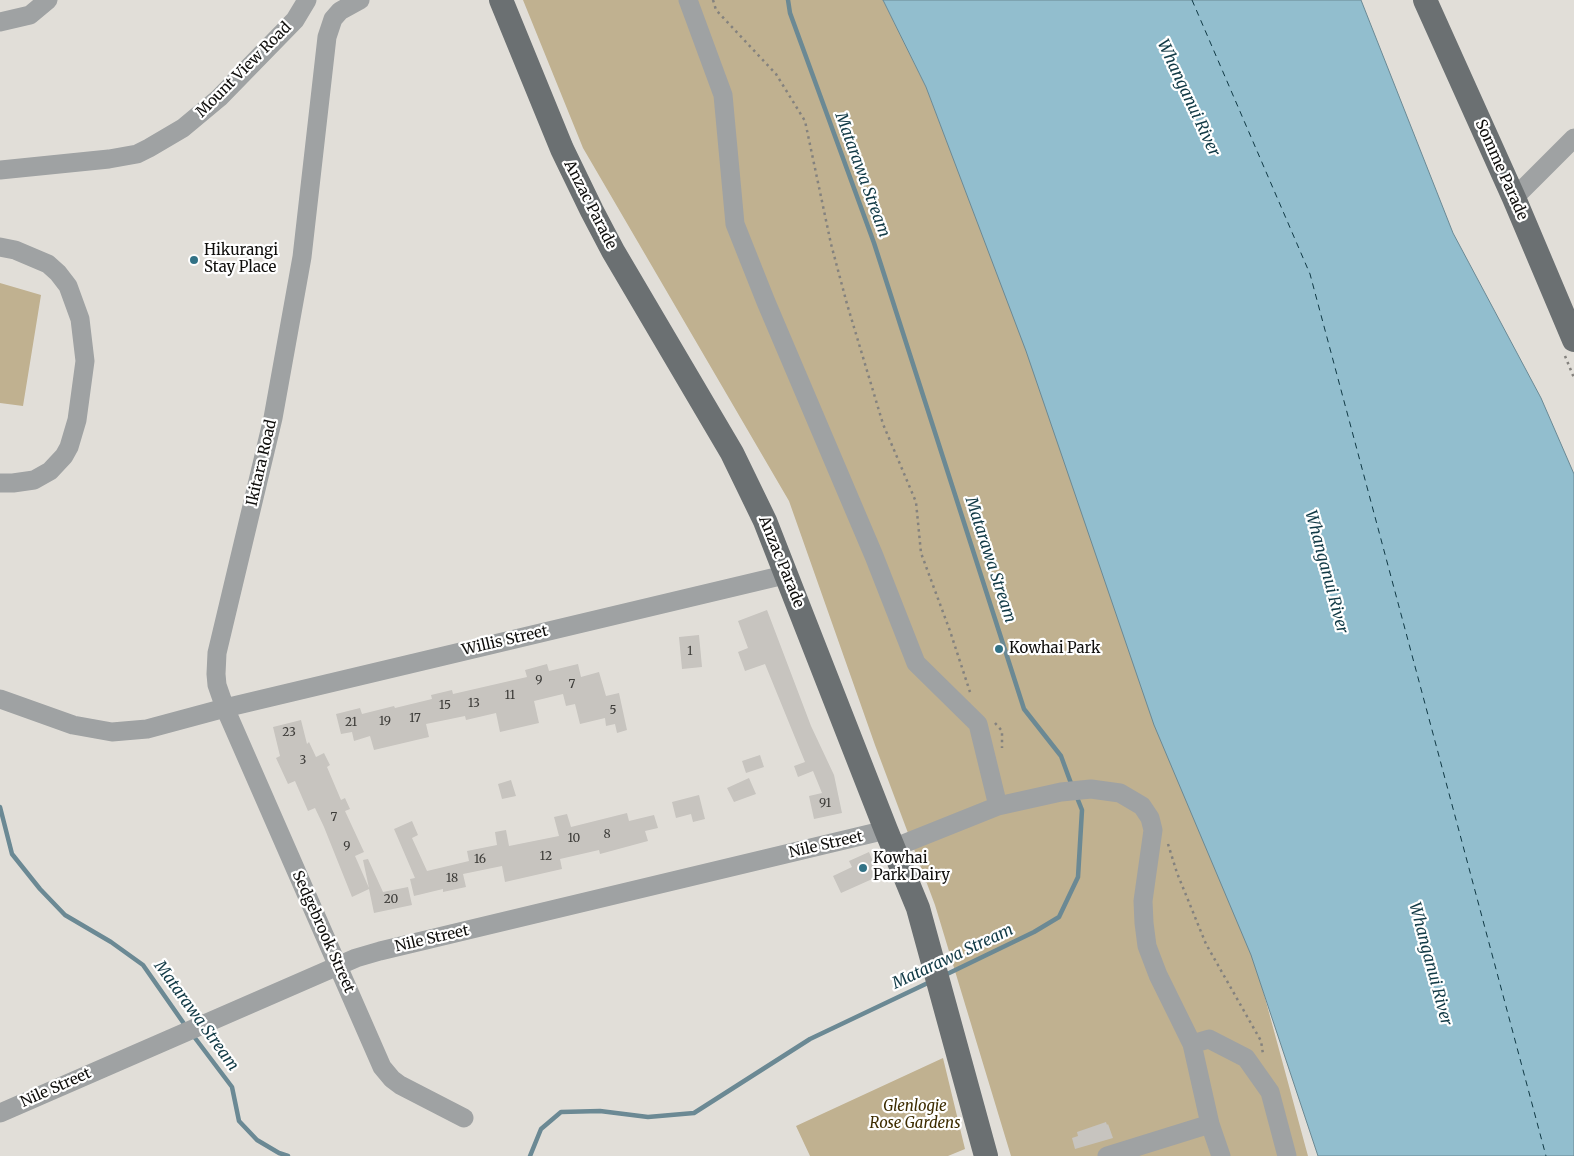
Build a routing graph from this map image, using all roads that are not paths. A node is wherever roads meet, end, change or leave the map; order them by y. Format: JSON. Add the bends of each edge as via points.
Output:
{"nodes":[{"id":1,"x":48,"y":0,"type":"edge"},
{"id":2,"x":307,"y":0,"type":"edge"},
{"id":3,"x":360,"y":0,"type":"edge"},
{"id":4,"x":501,"y":0,"type":"edge"},
{"id":5,"x":688,"y":0,"type":"edge"},
{"id":6,"x":1425,"y":0,"type":"edge"},
{"id":7,"x":0,"y":22,"type":"edge"},
{"id":8,"x":1574,"y":138,"type":"edge"},
{"id":9,"x":0,"y":170,"type":"edge"},
{"id":10,"x":1514,"y":198,"type":"junction"},
{"id":11,"x":0,"y":247,"type":"edge"},
{"id":12,"x":1574,"y":340,"type":"edge"},
{"id":13,"x":0,"y":483,"type":"edge"},
{"id":14,"x":785,"y":574,"type":"junction"},
{"id":15,"x":0,"y":699,"type":"edge"},
{"id":16,"x":225,"y":708,"type":"junction"},
{"id":17,"x":998,"y":806,"type":"junction"},
{"id":18,"x":890,"y":839,"type":"junction"},
{"id":19,"x":338,"y":966,"type":"junction"},
{"id":20,"x":1192,"y":1044,"type":"junction"},
{"id":21,"x":0,"y":1113,"type":"edge"},
{"id":22,"x":464,"y":1118,"type":"dead end"},
{"id":23,"x":1210,"y":1124,"type":"junction"},
{"id":24,"x":985,"y":1156,"type":"edge"},
{"id":25,"x":1107,"y":1156,"type":"edge"},
{"id":26,"x":1220,"y":1156,"type":"edge"},
{"id":27,"x":1287,"y":1156,"type":"edge"}],
"edges":[{"from":1,"to":7,"type":"street","via":[[30,15]]},
{"from":2,"to":9,"type":"street","name":"Mount View Road","via":[[295,20],[220,98],[183,128],[149,148],[137,154],[110,159]]},
{"from":3,"to":16,"type":"street","name":"Ikitara Road","via":[[340,11],[329,26],[327,36],[307,219],[273,418],[217,653],[217,685]]},
{"from":4,"to":14,"type":"main road","name":"Anzac Parade","via":[[562,148],[592,211],[732,453],[765,521]]},
{"from":5,"to":17,"type":"street","via":[[723,94],[735,224],[916,663],[978,724]]},
{"from":6,"to":10,"type":"main road","name":"Somme Parade"},
{"from":8,"to":10,"type":"street"},
{"from":10,"to":12,"type":"main road","name":"Somme Parade"},
{"from":11,"to":13,"type":"street","via":[[48,264],[68,286],[80,319],[85,361],[77,420],[64,456],[50,471],[34,480]]},
{"from":14,"to":16,"type":"street","name":"Willis Street"},
{"from":14,"to":18,"type":"main road","name":"Anzac Parade"},
{"from":15,"to":16,"type":"street","via":[[73,725],[112,732],[147,729]]},
{"from":16,"to":19,"type":"street","name":"Sedgebrook Street"},
{"from":17,"to":18,"type":"street","name":"Nile Street"},
{"from":17,"to":20,"type":"street","name":"Nile Street","via":[[1091,789],[1120,793],[1142,806],[1153,830],[1143,901],[1147,946]]},
{"from":18,"to":19,"type":"street","name":"Nile Street","via":[[380,951]]},
{"from":18,"to":24,"type":"main road","name":"Anzac Parade","via":[[918,908]]},
{"from":19,"to":21,"type":"street","name":"Nile Street"},
{"from":19,"to":22,"type":"street","name":"Sedgebrook Street","via":[[386,1073],[400,1085]]},
{"from":20,"to":23,"type":"street","name":"Nile Street"},
{"from":20,"to":27,"type":"street","via":[[1209,1039],[1246,1058],[1270,1092]]},
{"from":23,"to":25,"type":"street"},
{"from":23,"to":26,"type":"street","name":"Nile Street"}]}
